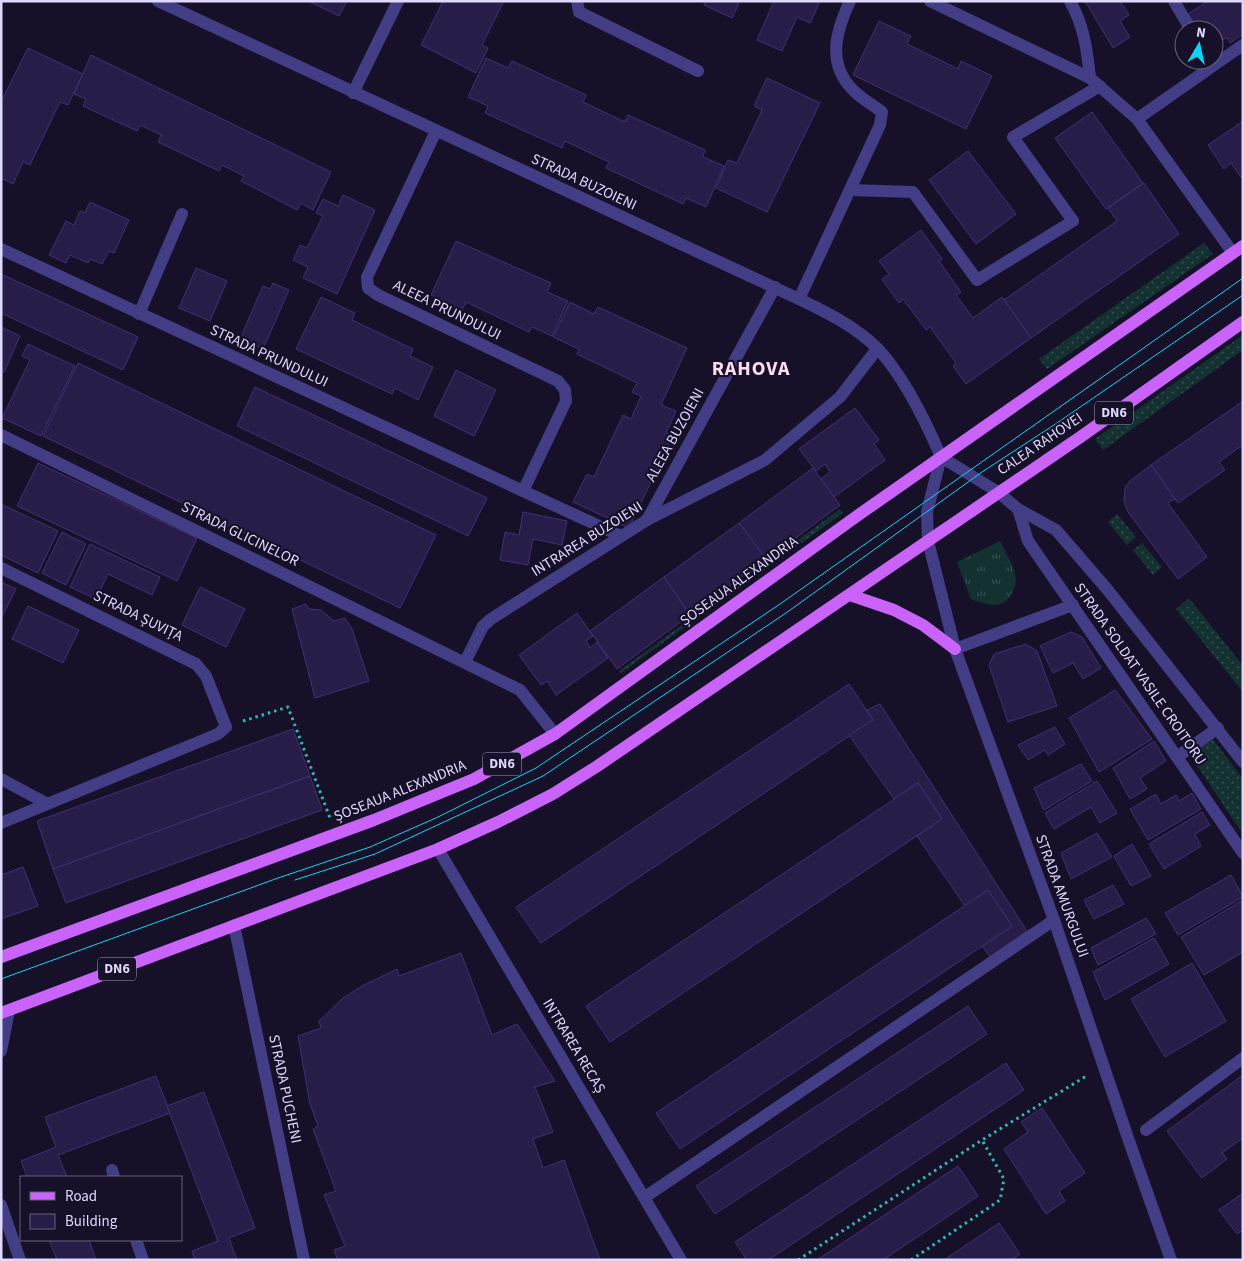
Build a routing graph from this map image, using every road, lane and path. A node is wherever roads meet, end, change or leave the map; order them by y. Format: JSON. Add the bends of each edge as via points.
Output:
{"nodes":[{"id":1,"x":158,"y":1,"type":"edge"},
{"id":2,"x":398,"y":1,"type":"edge"},
{"id":3,"x":577,"y":1,"type":"edge"},
{"id":4,"x":850,"y":1,"type":"edge"},
{"id":5,"x":930,"y":1,"type":"edge"},
{"id":6,"x":1070,"y":1,"type":"edge"},
{"id":7,"x":1174,"y":1,"type":"edge"},
{"id":8,"x":1185,"y":20,"type":"edge"},
{"id":9,"x":1243,"y":45,"type":"edge"},
{"id":10,"x":1224,"y":56,"type":"edge"},
{"id":11,"x":1202,"y":70,"type":"edge"},
{"id":12,"x":698,"y":71,"type":"dead end"},
{"id":13,"x":1095,"y":82,"type":"junction"},
{"id":14,"x":353,"y":93,"type":"junction"},
{"id":15,"x":1136,"y":119,"type":"junction"},
{"id":16,"x":436,"y":131,"type":"junction"},
{"id":17,"x":850,"y":190,"type":"junction"},
{"id":18,"x":182,"y":214,"type":"dead end"},
{"id":19,"x":1,"y":249,"type":"edge"},
{"id":20,"x":1238,"y":250,"type":"edge"},
{"id":21,"x":775,"y":288,"type":"junction"},
{"id":22,"x":799,"y":299,"type":"junction"},
{"id":23,"x":139,"y":314,"type":"junction"},
{"id":24,"x":1243,"y":322,"type":"edge"},
{"id":25,"x":877,"y":349,"type":"junction"},
{"id":26,"x":1,"y":435,"type":"edge"},
{"id":27,"x":942,"y":457,"type":"junction"},
{"id":28,"x":524,"y":491,"type":"junction"},
{"id":29,"x":998,"y":492,"type":"junction"},
{"id":30,"x":1018,"y":509,"type":"junction"},
{"id":31,"x":647,"y":520,"type":"junction"},
{"id":32,"x":621,"y":536,"type":"junction"},
{"id":33,"x":928,"y":542,"type":"junction"},
{"id":34,"x":1,"y":568,"type":"edge"},
{"id":35,"x":850,"y":595,"type":"junction"},
{"id":36,"x":1073,"y":605,"type":"junction"},
{"id":37,"x":954,"y":649,"type":"junction"},
{"id":38,"x":464,"y":662,"type":"junction"},
{"id":39,"x":226,"y":727,"type":"junction"},
{"id":40,"x":1218,"y":728,"type":"junction"},
{"id":41,"x":555,"y":734,"type":"junction"},
{"id":42,"x":1177,"y":757,"type":"junction"},
{"id":43,"x":1243,"y":762,"type":"edge"},
{"id":44,"x":1,"y":779,"type":"edge"},
{"id":45,"x":46,"y":803,"type":"junction"},
{"id":46,"x":1,"y":823,"type":"edge"},
{"id":47,"x":336,"y":835,"type":"junction"},
{"id":48,"x":438,"y":849,"type":"junction"},
{"id":49,"x":1243,"y":853,"type":"edge"},
{"id":50,"x":1054,"y":920,"type":"junction"},
{"id":51,"x":234,"y":925,"type":"junction"},
{"id":52,"x":1,"y":957,"type":"edge"},
{"id":53,"x":5,"y":1012,"type":"edge"},
{"id":54,"x":1,"y":1051,"type":"edge"},
{"id":55,"x":1243,"y":1058,"type":"edge"},
{"id":56,"x":1103,"y":1066,"type":"junction"},
{"id":57,"x":1146,"y":1130,"type":"dead end"},
{"id":58,"x":982,"y":1140,"type":"junction"},
{"id":59,"x":645,"y":1197,"type":"junction"},
{"id":60,"x":1,"y":1205,"type":"edge"},
{"id":61,"x":136,"y":1241,"type":"edge"},
{"id":62,"x":680,"y":1259,"type":"edge"},
{"id":63,"x":20,"y":1260,"type":"edge"},
{"id":64,"x":143,"y":1260,"type":"edge"},
{"id":65,"x":304,"y":1260,"type":"edge"},
{"id":66,"x":798,"y":1260,"type":"edge"},
{"id":67,"x":911,"y":1260,"type":"edge"},
{"id":68,"x":1171,"y":1260,"type":"edge"}],
"edges":[{"from":1,"to":14,"type":"street","name":"STRADA BUZOIENI"},
{"from":2,"to":14,"type":"street"},
{"from":3,"to":12,"type":"street","via":[[579,12]]},
{"from":4,"to":17,"type":"street","via":[[839,25],[835,51],[839,69],[853,90],[882,112],[880,125]]},
{"from":5,"to":13,"type":"street"},
{"from":6,"to":13,"type":"street","via":[[1086,38]]},
{"from":7,"to":8,"type":"street"},
{"from":9,"to":10,"type":"street"},
{"from":11,"to":15,"type":"street"},
{"from":13,"to":15,"type":"street"},
{"from":13,"to":17,"type":"street","via":[[1013,137],[1073,221],[976,280],[913,192]]},
{"from":14,"to":16,"type":"street","name":"STRADA BUZOIENI"},
{"from":15,"to":20,"type":"street"},
{"from":16,"to":21,"type":"street","name":"STRADA BUZOIENI"},
{"from":16,"to":28,"type":"street","name":"ALEEA PRUNDULUI","via":[[367,277],[368,288],[558,381],[565,390],[566,402]]},
{"from":17,"to":22,"type":"street"},
{"from":18,"to":23,"type":"street"},
{"from":19,"to":23,"type":"street","name":"STRADA PRUNDULUI"},
{"from":20,"to":27,"type":"main road","number":"DN6"},
{"from":21,"to":22,"type":"street","name":"STRADA BUZOIENI"},
{"from":21,"to":31,"type":"street","name":"ALEEA BUZOIENI"},
{"from":22,"to":25,"type":"street","name":"STRADA BUZOIENI","via":[[842,321]]},
{"from":23,"to":28,"type":"street","name":"STRADA PRUNDULUI"},
{"from":24,"to":29,"type":"main road","name":"CALEA RAHOVEI","number":"DN6"},
{"from":25,"to":27,"type":"street","name":"STRADA BUZOIENI","via":[[924,417]]},
{"from":25,"to":31,"type":"street","name":"INTRAREA BUZOIENI","via":[[840,397],[765,460]]},
{"from":26,"to":38,"type":"street","name":"STRADA GLICINELOR"},
{"from":27,"to":29,"type":"street","name":"STRADA SOLDAT VASILE CROITORU"},
{"from":27,"to":33,"type":"street","name":"STRADA AMURGULUI","via":[[927,512]]},
{"from":27,"to":41,"type":"main road","name":"ȘOSEAUA ALEXANDRIA","number":"DN6"},
{"from":28,"to":32,"type":"street","name":"STRADA PRUNDULUI"},
{"from":29,"to":30,"type":"street","name":"STRADA SOLDAT VASILE CROITORU"},
{"from":29,"to":33,"type":"main road","name":"CALEA RAHOVEI","number":"DN6"},
{"from":30,"to":36,"type":"street","name":"STRADA SOLDAT VASILE CROITORU","via":[[1028,541]]},
{"from":30,"to":40,"type":"street","name":"STRADA SOLDAT VASILE CROITORU","via":[[1056,530]]},
{"from":31,"to":32,"type":"street","name":"INTRAREA BUZOIENI"},
{"from":32,"to":38,"type":"street","name":"INTRAREA BUZOIENI","via":[[491,618],[483,626]]},
{"from":33,"to":35,"type":"main road","number":"DN6"},
{"from":33,"to":37,"type":"street","name":"STRADA AMURGULUI"},
{"from":34,"to":39,"type":"street","name":"STRADA ȘUVIȚA","via":[[196,664],[206,676]]},
{"from":35,"to":37,"type":"main road","via":[[894,610]]},
{"from":35,"to":48,"type":"main road","number":"DN6","via":[[553,794]]},
{"from":36,"to":37,"type":"street"},
{"from":36,"to":42,"type":"street","name":"STRADA SOLDAT VASILE CROITORU"},
{"from":37,"to":50,"type":"street","name":"STRADA AMURGULUI"},
{"from":38,"to":41,"type":"street","via":[[520,690]]},
{"from":39,"to":45,"type":"street","via":[[218,734]]},
{"from":39,"to":47,"type":"path","via":[[288,707]]},
{"from":40,"to":42,"type":"street"},
{"from":40,"to":43,"type":"street","name":"STRADA SOLDAT VASILE CROITORU"},
{"from":41,"to":47,"type":"main road","name":"ȘOSEAUA ALEXANDRIA","number":"DN6","via":[[474,779]]},
{"from":42,"to":49,"type":"street","name":"STRADA SOLDAT VASILE CROITORU"},
{"from":44,"to":45,"type":"street"},
{"from":45,"to":46,"type":"street"},
{"from":47,"to":52,"type":"main road","name":"ȘOSEAUA ALEXANDRIA","number":"DN6"},
{"from":48,"to":51,"type":"main road","number":"DN6"},
{"from":48,"to":59,"type":"street","name":"INTRAREA RECAȘ"},
{"from":50,"to":56,"type":"street","name":"STRADA AMURGULUI"},
{"from":50,"to":59,"type":"street"},
{"from":51,"to":53,"type":"main road","number":"DN6"},
{"from":51,"to":65,"type":"street","name":"STRADA PUCHENI"},
{"from":53,"to":54,"type":"street"},
{"from":55,"to":57,"type":"street"},
{"from":56,"to":58,"type":"path"},
{"from":56,"to":68,"type":"street","name":"STRADA AMURGULUI"},
{"from":58,"to":66,"type":"path"},
{"from":58,"to":67,"type":"path","via":[[1004,1179],[1000,1200]]},
{"from":59,"to":62,"type":"street","name":"INTRAREA RECAȘ"},
{"from":60,"to":63,"type":"street"},
{"from":61,"to":64,"type":"street"}]}
